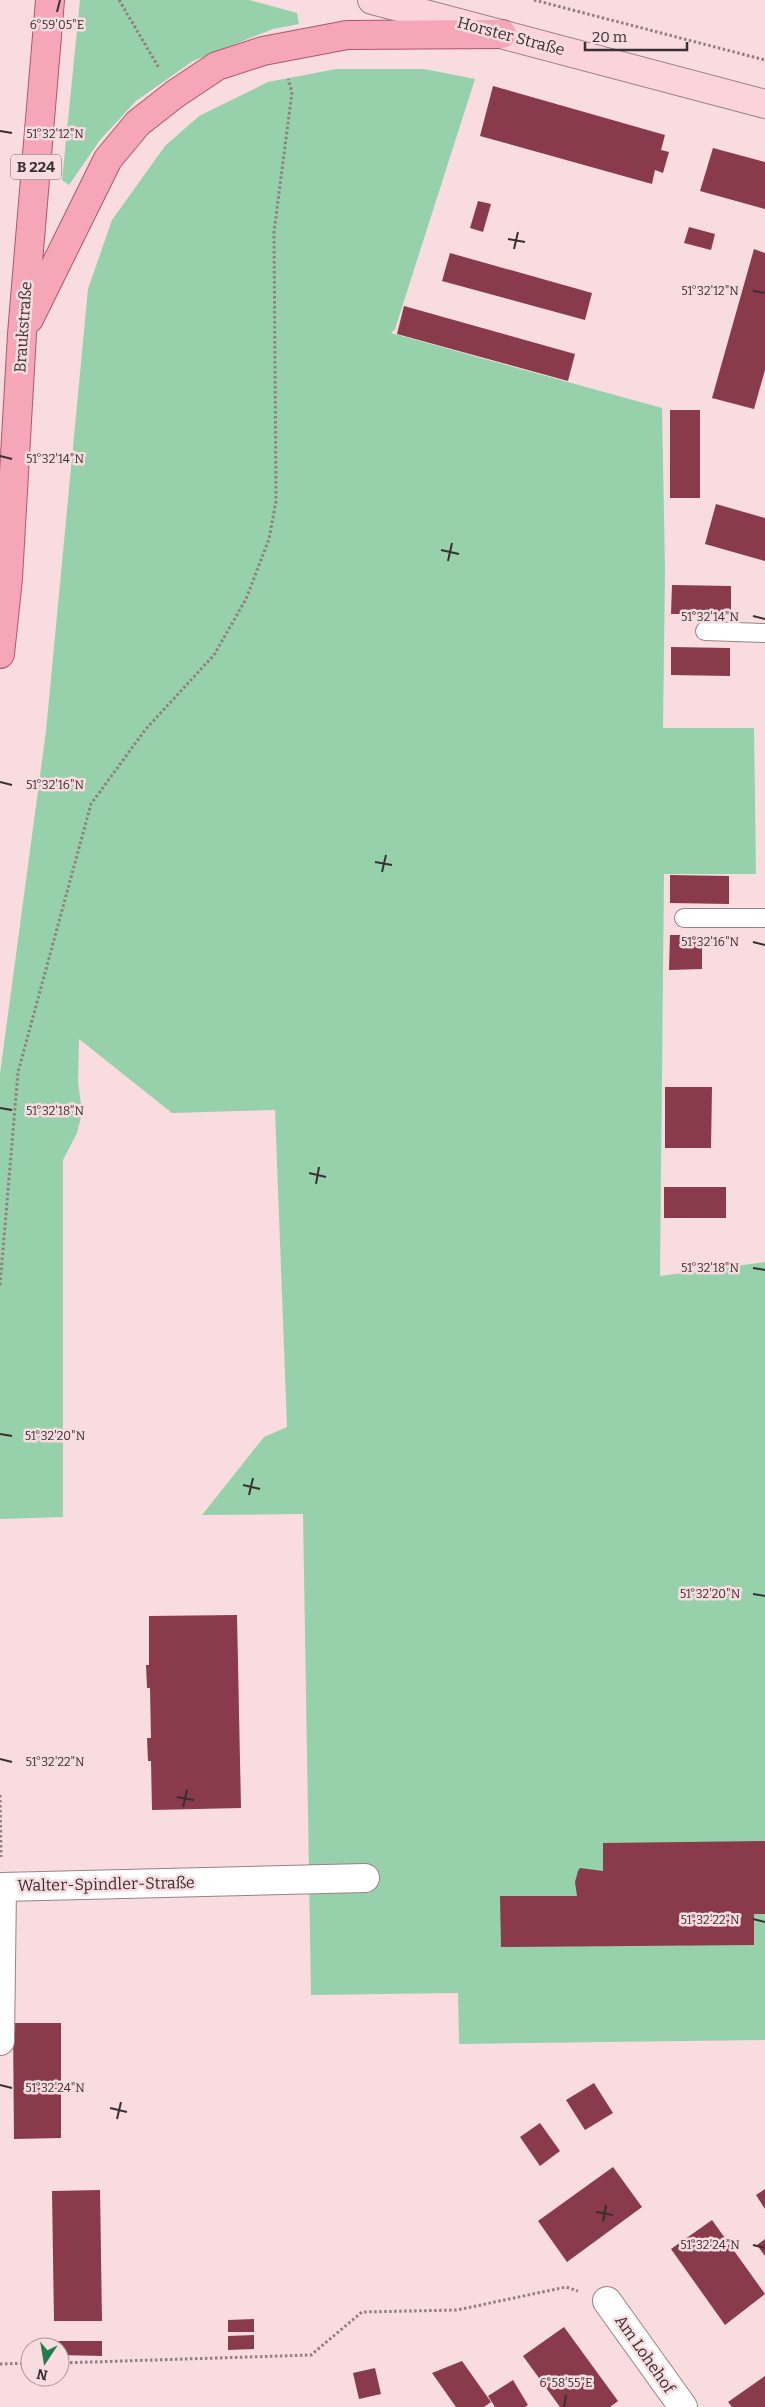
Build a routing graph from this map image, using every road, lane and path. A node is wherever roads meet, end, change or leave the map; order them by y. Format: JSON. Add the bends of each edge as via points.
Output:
{"nodes":[{"id":1,"x":50,"y":0,"type":"edge"},
{"id":2,"x":119,"y":0,"type":"edge"},
{"id":3,"x":372,"y":0,"type":"edge"},
{"id":4,"x":534,"y":0,"type":"edge"},
{"id":5,"x":502,"y":34,"type":"junction"},
{"id":6,"x":765,"y":60,"type":"edge"},
{"id":7,"x":286,"y":70,"type":"dead end"},
{"id":8,"x":175,"y":94,"type":"junction"},
{"id":9,"x":765,"y":104,"type":"edge"},
{"id":10,"x":22,"y":334,"type":"junction"},
{"id":11,"x":705,"y":631,"type":"dead end"},
{"id":12,"x":765,"y":633,"type":"edge"},
{"id":13,"x":0,"y":654,"type":"edge"},
{"id":14,"x":684,"y":918,"type":"dead end"},
{"id":15,"x":765,"y":918,"type":"edge"},
{"id":16,"x":0,"y":1285,"type":"edge"},
{"id":17,"x":0,"y":1795,"type":"edge"},
{"id":18,"x":365,"y":1878,"type":"dead end"},
{"id":19,"x":2,"y":1887,"type":"junction"},
{"id":20,"x":0,"y":2041,"type":"edge"},
{"id":21,"x":607,"y":2301,"type":"joint"},
{"id":22,"x":70,"y":2362,"type":"edge"},
{"id":23,"x":0,"y":2364,"type":"edge"},
{"id":24,"x":20,"y":2364,"type":"edge"},
{"id":25,"x":682,"y":2407,"type":"edge"}],
"edges":[{"from":1,"to":10,"type":"main road","name":"Braukstraße","number":"B 224"},
{"from":2,"to":8,"type":"path"},
{"from":3,"to":5,"type":"main road","name":"Horster Straße"},
{"from":4,"to":6,"type":"path"},
{"from":5,"to":8,"type":"main road","via":[[347,35],[263,51],[217,66]]},
{"from":5,"to":9,"type":"main road","name":"Horster Straße"},
{"from":7,"to":16,"type":"path","via":[[292,92],[274,232],[276,502],[269,539],[246,599],[214,655],[146,730],[91,804],[18,1072]]},
{"from":8,"to":10,"type":"main road","via":[[138,123],[108,159]]},
{"from":10,"to":13,"type":"main road","name":"Braukstraße","number":"B 224","via":[[8,578]]},
{"from":11,"to":12,"type":"lane"},
{"from":14,"to":15,"type":"lane"},
{"from":17,"to":19,"type":"path"},
{"from":18,"to":19,"type":"street","name":"Walter-Spindler-Straße"},
{"from":19,"to":20,"type":"street","name":"Walter-Spindler-Straße"},
{"from":21,"to":22,"type":"path","via":[[566,2287],[457,2310],[362,2312],[311,2354]]},
{"from":21,"to":25,"type":"street","name":"Am Lohehof"},
{"from":23,"to":24,"type":"path"}]}
